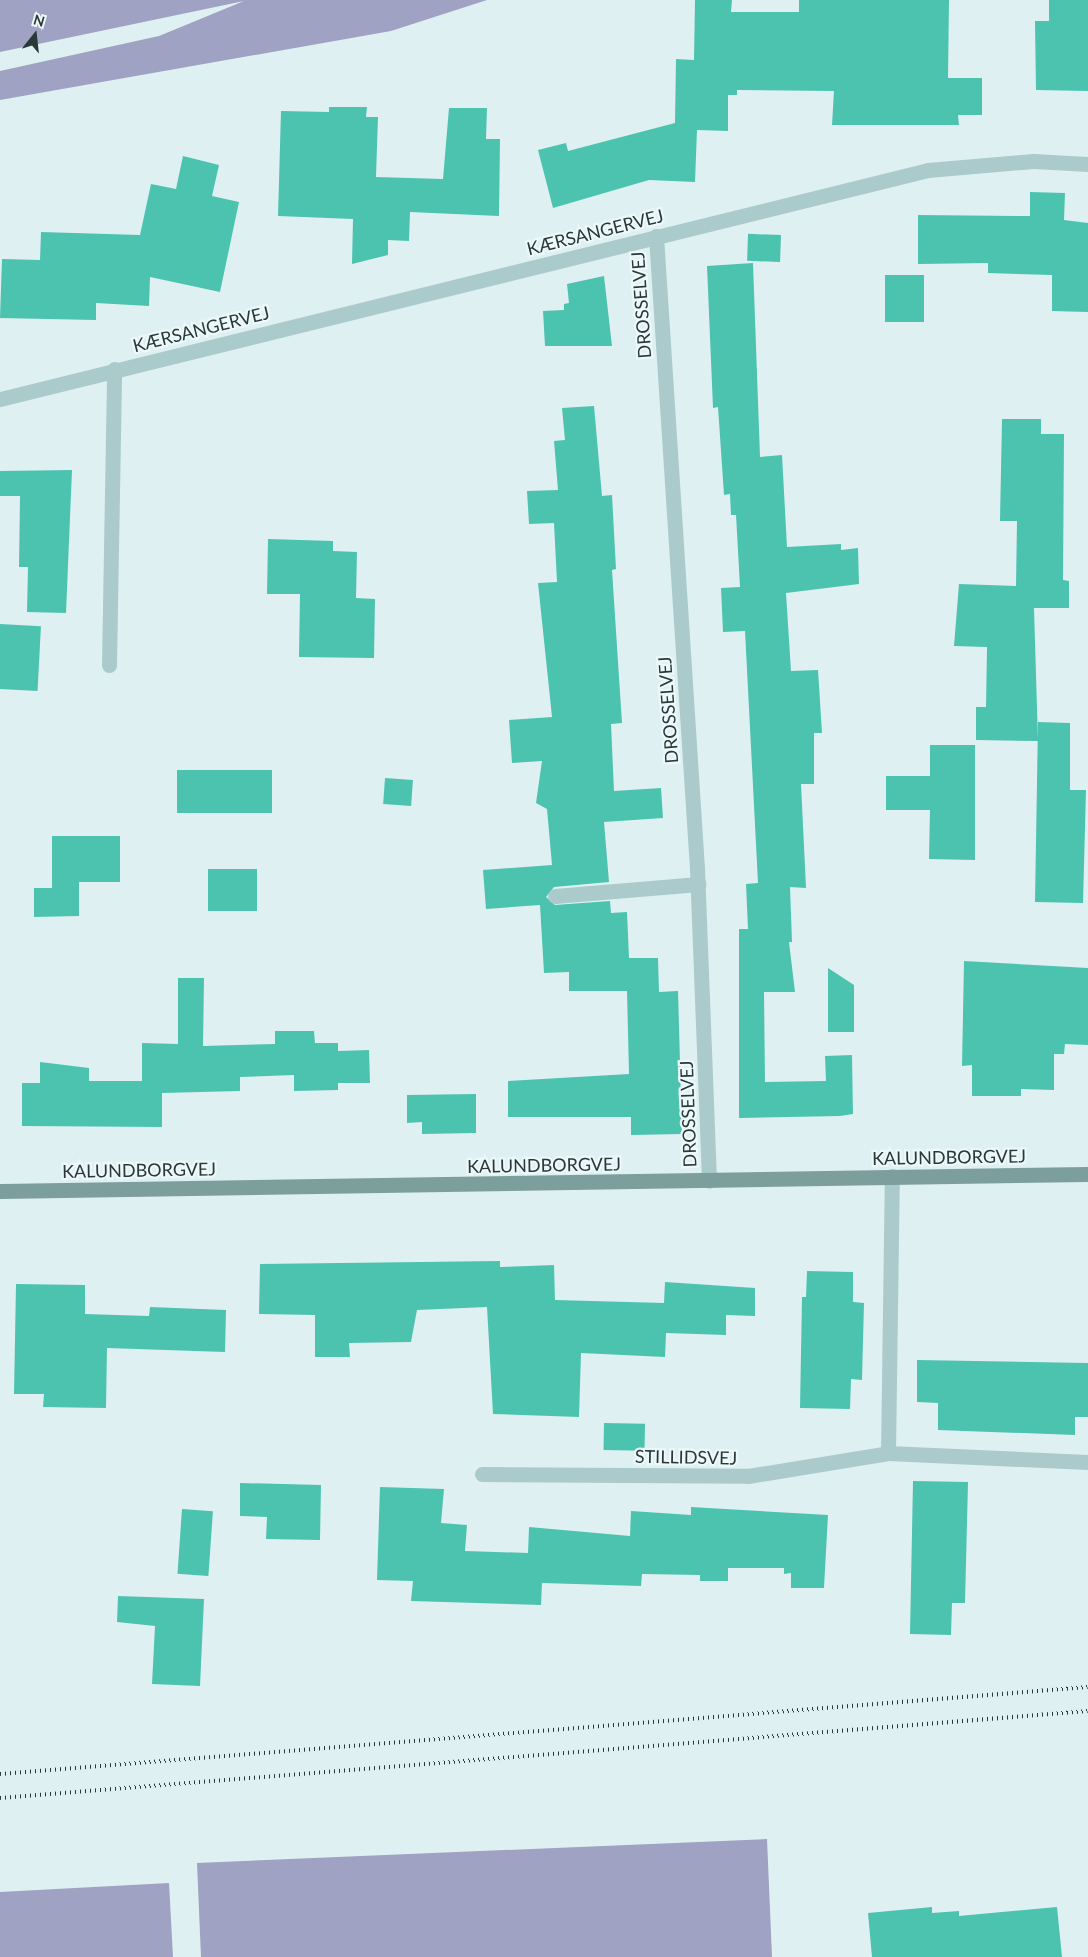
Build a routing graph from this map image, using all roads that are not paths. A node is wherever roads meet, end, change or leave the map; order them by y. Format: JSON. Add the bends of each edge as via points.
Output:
{"nodes":[{"id":1,"x":1088,"y":164,"type":"edge"},
{"id":2,"x":656,"y":236,"type":"junction"},
{"id":3,"x":114,"y":369,"type":"junction"},
{"id":4,"x":0,"y":399,"type":"edge"},
{"id":5,"x":109,"y":665,"type":"dead end"},
{"id":6,"x":698,"y":884,"type":"junction"},
{"id":7,"x":555,"y":896,"type":"dead end"},
{"id":8,"x":1088,"y":1174,"type":"edge"},
{"id":9,"x":892,"y":1176,"type":"junction"},
{"id":10,"x":709,"y":1181,"type":"junction"},
{"id":11,"x":0,"y":1191,"type":"edge"},
{"id":12,"x":888,"y":1453,"type":"junction"},
{"id":13,"x":1088,"y":1462,"type":"edge"},
{"id":14,"x":482,"y":1474,"type":"dead end"}],
"edges":[{"from":1,"to":2,"type":"street","name":"KÆRSANGERVEJ","via":[[1034,161],[928,170]]},
{"from":2,"to":3,"type":"street","name":"KÆRSANGERVEJ"},
{"from":2,"to":6,"type":"street","name":"DROSSELVEJ"},
{"from":3,"to":4,"type":"street","name":"KÆRSANGERVEJ"},
{"from":3,"to":5,"type":"street","name":"KÆRSANGERVEJ"},
{"from":6,"to":7,"type":"street"},
{"from":6,"to":10,"type":"street","name":"DROSSELVEJ"},
{"from":8,"to":9,"type":"street","name":"KALUNDBORGVEJ"},
{"from":9,"to":10,"type":"street","name":"KALUNDBORGVEJ"},
{"from":9,"to":12,"type":"street"},
{"from":10,"to":11,"type":"street","name":"KALUNDBORGVEJ"},
{"from":12,"to":13,"type":"street","name":"STILLIDSVEJ"},
{"from":12,"to":14,"type":"street","name":"STILLIDSVEJ","via":[[748,1476]]}]}
